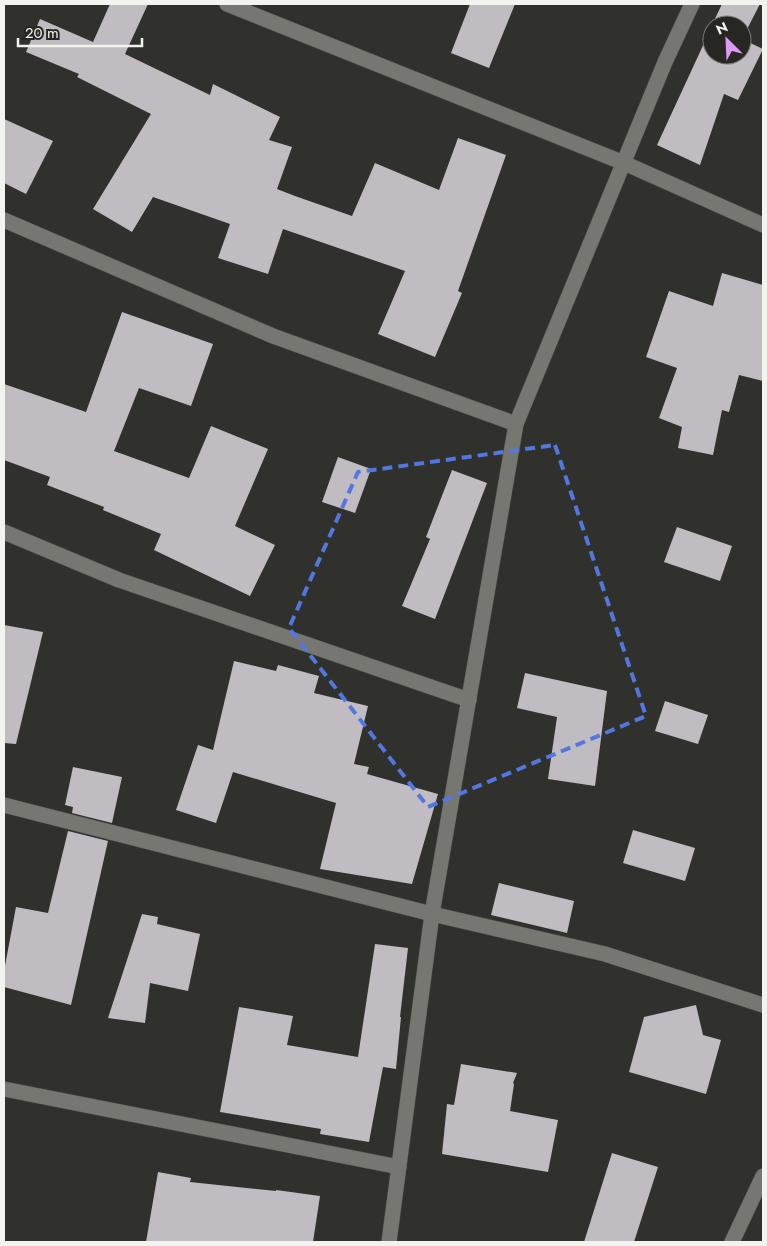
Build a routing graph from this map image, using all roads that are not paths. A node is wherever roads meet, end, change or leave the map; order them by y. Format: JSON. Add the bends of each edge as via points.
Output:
{"nodes":[{"id":1,"x":227,"y":4,"type":"edge"},
{"id":2,"x":692,"y":4,"type":"edge"},
{"id":3,"x":624,"y":163,"type":"junction"},
{"id":4,"x":4,"y":220,"type":"edge"},
{"id":5,"x":763,"y":225,"type":"edge"},
{"id":6,"x":516,"y":424,"type":"junction"},
{"id":7,"x":4,"y":532,"type":"edge"},
{"id":8,"x":469,"y":700,"type":"junction"},
{"id":9,"x":4,"y":804,"type":"edge"},
{"id":10,"x":432,"y":914,"type":"junction"},
{"id":11,"x":763,"y":1005,"type":"edge"},
{"id":12,"x":4,"y":1089,"type":"edge"},
{"id":13,"x":399,"y":1167,"type":"junction"},
{"id":14,"x":763,"y":1176,"type":"edge"},
{"id":15,"x":389,"y":1242,"type":"edge"},
{"id":16,"x":732,"y":1242,"type":"edge"}],
"edges":[{"from":1,"to":3,"type":"street"},
{"from":2,"to":3,"type":"street"},
{"from":3,"to":5,"type":"street"},
{"from":3,"to":6,"type":"street"},
{"from":4,"to":6,"type":"street","via":[[273,336]]},
{"from":6,"to":8,"type":"street"},
{"from":7,"to":8,"type":"street","via":[[119,580]]},
{"from":8,"to":10,"type":"street"},
{"from":9,"to":10,"type":"street"},
{"from":10,"to":11,"type":"street","via":[[606,954]]},
{"from":10,"to":13,"type":"street"},
{"from":12,"to":13,"type":"street"},
{"from":13,"to":15,"type":"street"},
{"from":14,"to":16,"type":"street"}]}
